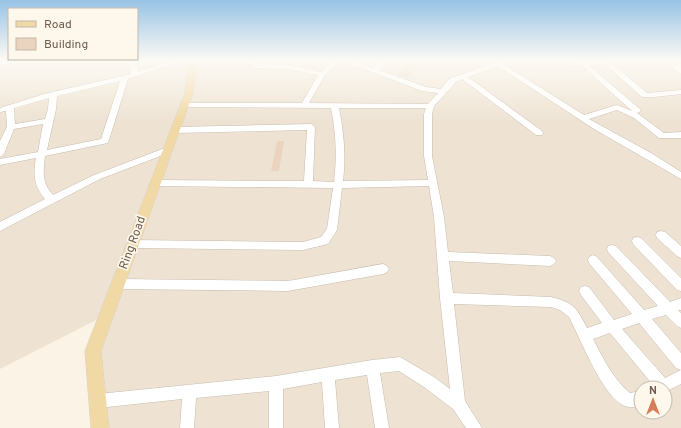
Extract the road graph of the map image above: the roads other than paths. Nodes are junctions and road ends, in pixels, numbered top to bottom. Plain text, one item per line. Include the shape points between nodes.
1 (112, 81) edge
2 (124, 81) edge
3 (191, 81) edge
4 (318, 81) edge
5 (402, 81) edge
6 (452, 81) edge
7 (469, 81) edge
8 (529, 81) edge
9 (603, 81) edge
10 (629, 81) edge
11 (442, 92) junction
12 (677, 92) edge
13 (53, 95) junction
14 (681, 100) edge
15 (184, 105) junction
16 (10, 106) junction
17 (304, 106) junction
18 (335, 106) junction
19 (430, 106) junction
20 (0, 110) edge
21 (637, 111) dead end
22 (583, 118) junction
23 (48, 121) junction
24 (175, 130) junction
25 (6, 132) edge
26 (540, 133) dead end
27 (677, 135) edge
28 (681, 144) edge
29 (168, 150) junction
30 (42, 153) junction
31 (0, 154) edge
32 (0, 162) edge
33 (681, 176) edge
34 (155, 183) junction
35 (433, 183) junction
36 (308, 185) junction
37 (337, 185) junction
38 (52, 201) junction
39 (0, 227) edge
40 (661, 235) dead end
41 (637, 241) dead end
42 (133, 244) junction
43 (612, 249) dead end
44 (681, 253) edge
45 (443, 256) junction
46 (593, 260) dead end
47 (550, 261) dead end
48 (383, 269) dead end
49 (118, 284) junction
50 (681, 286) edge
51 (585, 290) dead end
52 (446, 298) junction
53 (681, 304) edge
54 (668, 308) junction
55 (642, 316) junction
56 (681, 322) edge
57 (611, 325) junction
58 (585, 335) junction
59 (681, 363) edge
60 (372, 367) junction
61 (328, 374) junction
62 (655, 380) edge
63 (276, 383) junction
64 (190, 391) junction
65 (633, 400) edge
66 (98, 401) junction
67 (458, 404) junction
68 (100, 428) edge
69 (187, 428) edge
70 (276, 428) edge
71 (332, 428) edge
72 (382, 428) edge
73 (475, 428) edge

1 - 13 street
2 - 30 street via 105,141
3 - 15 main road, Ring Road
4 - 17 street
5 - 11 street
6 - 11 street
7 - 26 street
8 - 22 street
9 - 21 street
10 - 12 street via 645,94
11 - 19 street
12 - 14 street
13 - 16 street
13 - 23 street
15 - 17 street
15 - 24 main road, Ring Road
16 - 20 street
16 - 25 street
17 - 18 street
18 - 19 street
18 - 37 street via 340,132 341,160
19 - 35 street via 427,125 428,156
22 - 27 street via 618,107 637,116 662,136
22 - 33 street
23 - 25 street
23 - 30 street
24 - 29 main road, Ring Road
24 - 36 street via 311,127
25 - 31 street
27 - 28 street
29 - 34 main road, Ring Road
29 - 38 street via 97,177
30 - 32 street
30 - 38 street via 39,180
34 - 36 street
34 - 42 main road, Ring Road
35 - 37 street
35 - 45 street
36 - 37 street
37 - 42 street via 332,230 324,240 317,243 303,246
38 - 39 street
40 - 44 street
41 - 50 street
42 - 49 main road, Ring Road
43 - 54 street
45 - 47 street
45 - 52 street
46 - 55 street
48 - 49 street via 288,286
49 - 66 main road, Ring Road via 93,351
51 - 57 street
52 - 58 street via 560,304 573,313
52 - 67 street
53 - 54 street
54 - 55 street
54 - 56 street
55 - 57 street
55 - 59 street
57 - 58 street
57 - 62 street
58 - 65 street via 612,384 620,394 630,401
60 - 61 street
60 - 67 street via 400,364
60 - 72 street
61 - 63 street
61 - 71 street
63 - 64 street
63 - 70 street
64 - 66 street
64 - 69 street
66 - 68 main road, Ring Road
67 - 73 street

